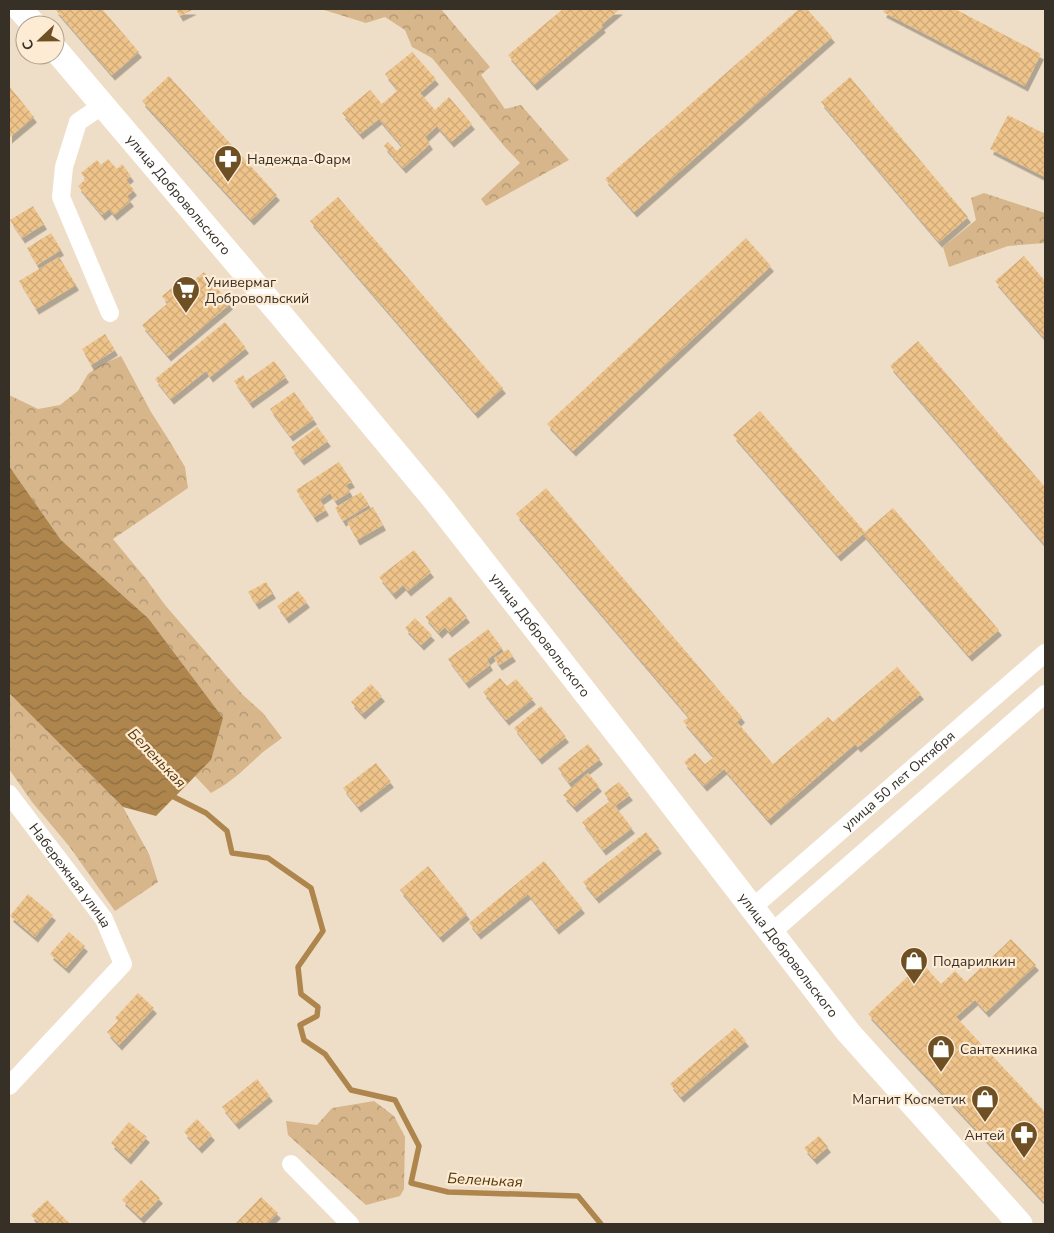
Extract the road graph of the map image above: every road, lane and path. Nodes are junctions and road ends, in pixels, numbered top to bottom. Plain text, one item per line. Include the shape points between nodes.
1 (65, 61) edge
2 (103, 105) junction
3 (110, 313) dead end
4 (1045, 653) edge
5 (1045, 694) edge
6 (9, 794) edge
7 (752, 908) junction
8 (772, 933) junction
9 (9, 1086) edge
10 (291, 1164) dead end
11 (350, 1224) edge
12 (1020, 1224) edge

1 - 2 street, улица Добровольского
2 - 3 street via 78,122 64,167 61,197
2 - 7 street, улица Добровольского via 435,500
4 - 7 street, улица 50 лет Октября
5 - 8 street
6 - 9 street, Набережная улица via 104,919 122,964
7 - 8 street, улица Добровольского
8 - 12 street, улица Добровольского via 848,1032
10 - 11 street

